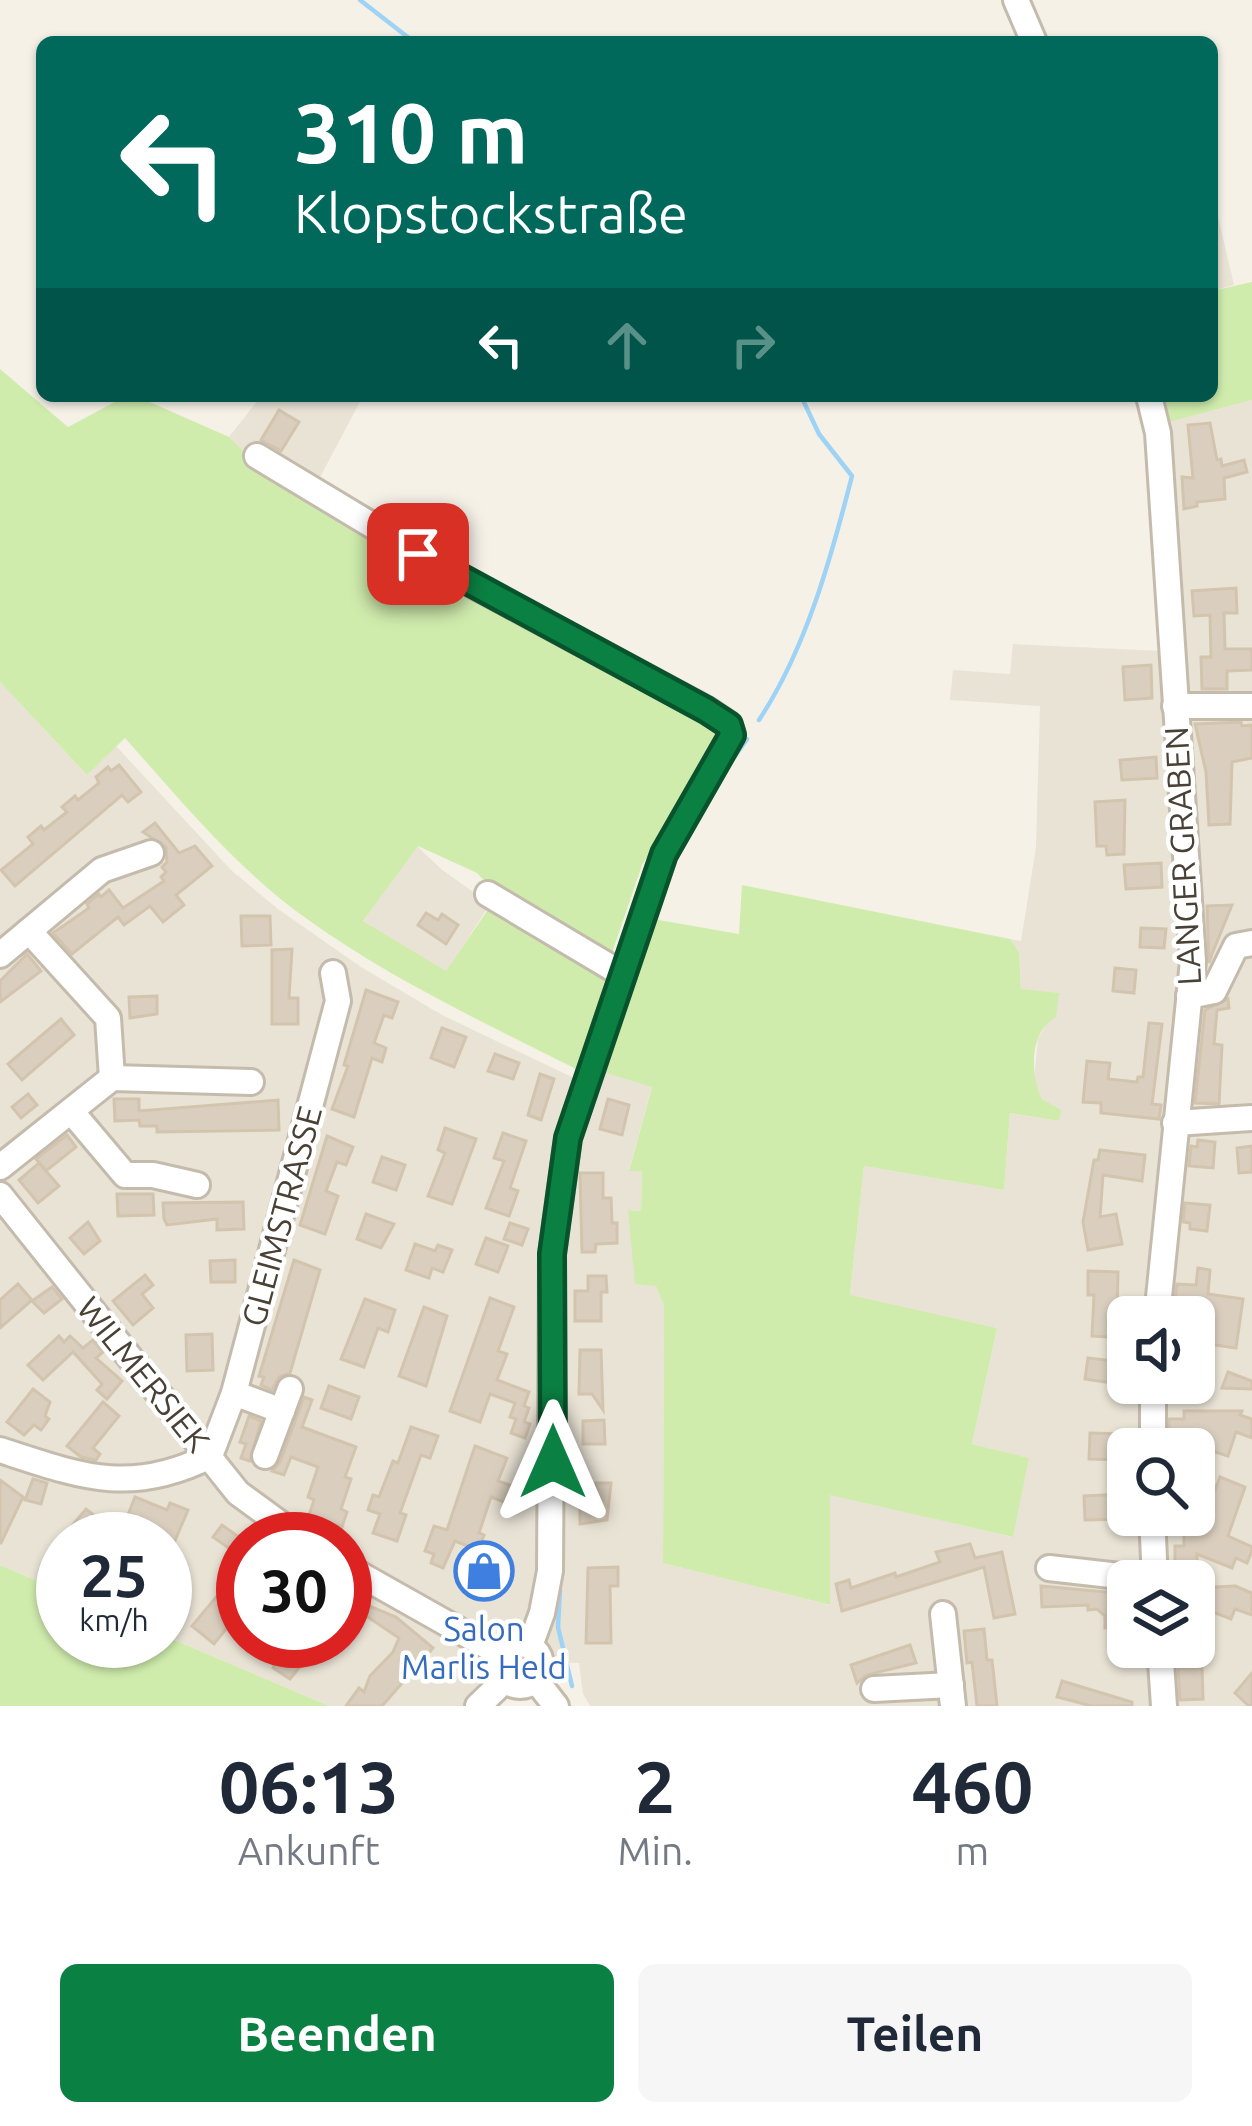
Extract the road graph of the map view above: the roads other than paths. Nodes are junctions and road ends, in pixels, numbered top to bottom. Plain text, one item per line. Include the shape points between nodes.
1 (1016, 0) edge
2 (1031, 36) edge
3 (1150, 402) edge
4 (257, 456) dead end
5 (1175, 706) junction
6 (1252, 706) edge
7 (151, 853) dead end
8 (488, 894) dead end
9 (29, 931) junction
10 (1252, 943) edge
11 (0, 955) edge
12 (332, 973) dead end
13 (622, 974) junction
14 (1189, 996) junction
15 (112, 1078) junction
16 (251, 1082) dead end
17 (70, 1111) junction
18 (1252, 1118) edge
19 (1175, 1123) junction
20 (0, 1167) edge
21 (197, 1185) dead end
22 (0, 1195) edge
23 (1159, 1296) edge
24 (234, 1393) junction
25 (0, 1450) edge
26 (210, 1456) junction
27 (265, 1456) dead end
28 (265, 1512) edge
29 (1049, 1568) dead end
30 (1107, 1575) edge
31 (372, 1583) edge
32 (943, 1614) dead end
33 (530, 1646) junction
34 (503, 1667) junction
35 (1161, 1668) edge
36 (535, 1679) junction
37 (874, 1689) dead end
38 (952, 1696) edge
39 (478, 1706) edge
40 (556, 1706) edge
41 (1164, 1706) edge

1 - 2 street
3 - 5 street, LANGER GRABEN
4 - 13 street via 729,725 732,735 664,854
5 - 6 street
5 - 14 street, LANGER GRABEN
7 - 9 street via 103,870
8 - 13 street
9 - 11 street
9 - 15 street via 108,1018
10 - 14 street via 1236,946 1214,991
12 - 24 street, GLEIMSTRASSE via 338,1001
13 - 33 street via 568,1138 556,1208 550,1571
14 - 19 street, LANGER GRABEN
15 - 16 street
15 - 17 street
17 - 20 street
17 - 21 street via 125,1175
18 - 19 street
19 - 23 street, LANGER GRABEN
22 - 26 street, WILMERSIEK
24 - 26 street, GLEIMSTRASSE
24 - 27 street via 286,1400
25 - 26 street via 67,1472 139,1481
26 - 28 street, WILMERSIEK
29 - 30 street
31 - 34 street
32 - 38 street
33 - 34 street via 513,1644
33 - 36 street via 541,1663
34 - 36 street via 523,1686
34 - 39 street
35 - 41 street
36 - 40 street
37 - 38 street

